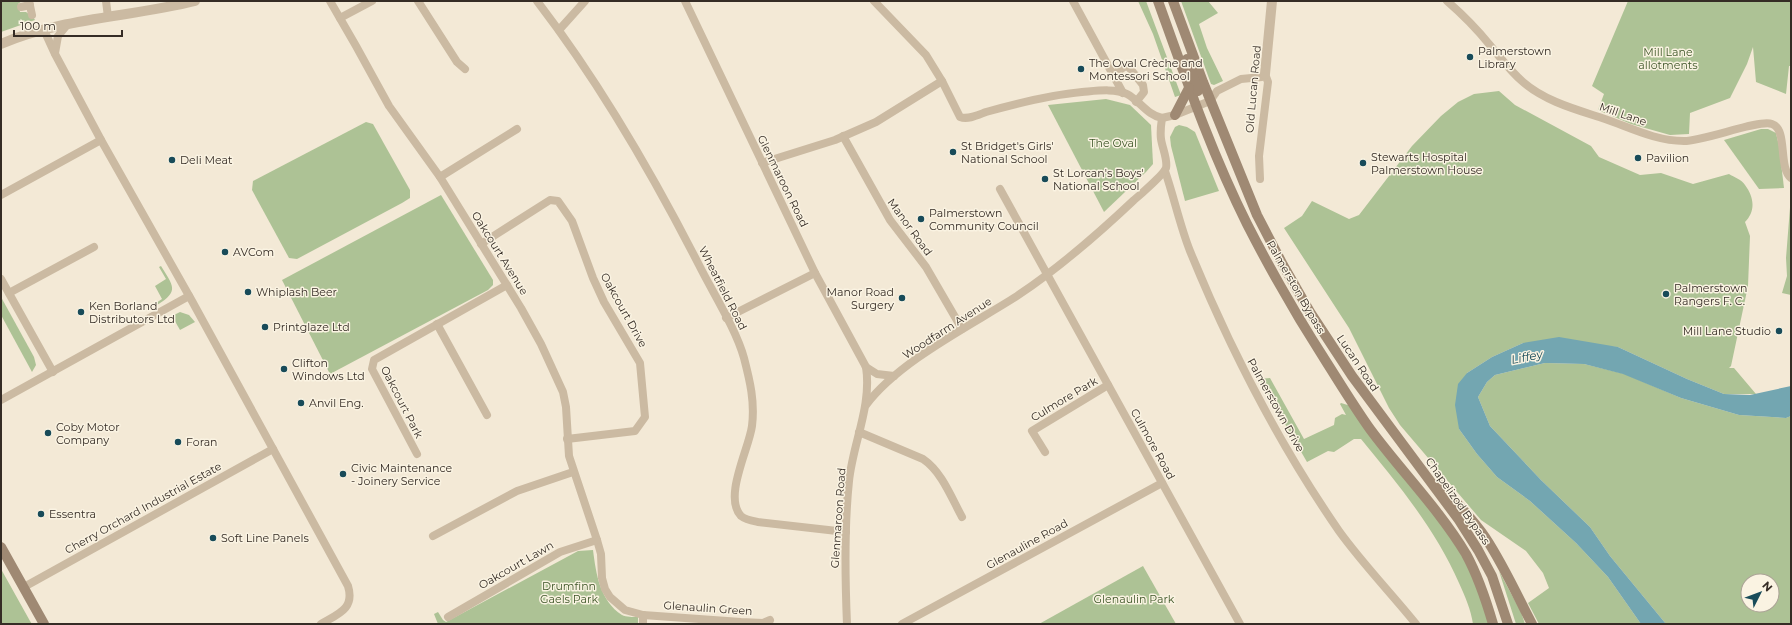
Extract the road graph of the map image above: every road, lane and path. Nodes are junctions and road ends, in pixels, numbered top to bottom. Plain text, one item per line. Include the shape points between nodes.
1 (106, 1) edge
2 (195, 1) edge
3 (330, 1) edge
4 (372, 1) edge
5 (418, 1) edge
6 (537, 1) edge
7 (585, 1) edge
8 (685, 1) edge
9 (874, 1) edge
10 (1073, 1) edge
11 (1158, 1) edge
12 (1173, 1) edge
13 (1272, 1) edge
14 (1446, 1) edge
15 (30, 3) edge
16 (21, 7) dead end
17 (32, 15) dead end
18 (108, 17) junction
19 (340, 18) junction
20 (66, 25) junction
21 (44, 30) junction
22 (559, 30) junction
23 (1, 44) edge
24 (55, 54) junction
25 (465, 69) dead end
26 (1114, 74) junction
27 (1265, 74) junction
28 (942, 81) junction
29 (1190, 88) junction
30 (1123, 93) junction
31 (1210, 101) junction
32 (1136, 102) junction
33 (1197, 107) junction
34 (1175, 115) junction
35 (1162, 118) junction
36 (517, 129) dead end
37 (843, 136) junction
38 (101, 140) junction
39 (1232, 152) junction
40 (762, 163) junction
41 (1221, 167) junction
42 (1165, 171) junction
43 (440, 177) junction
44 (1791, 178) edge
45 (1260, 179) dead end
46 (1000, 189) dead end
47 (1, 195) edge
48 (481, 244) junction
49 (94, 247) dead end
50 (815, 273) junction
51 (1047, 276) junction
52 (1, 279) edge
53 (507, 286) junction
54 (9, 293) junction
55 (189, 296) junction
56 (726, 318) junction
57 (437, 324) junction
58 (962, 329) junction
59 (866, 368) junction
60 (52, 372) junction
61 (894, 376) junction
62 (1108, 385) junction
63 (1, 400) edge
64 (866, 405) junction
65 (487, 415) dead end
66 (859, 432) junction
67 (567, 439) junction
68 (273, 449) junction
69 (1045, 452) dead end
70 (417, 454) dead end
71 (1414, 458) junction
72 (573, 472) junction
73 (1162, 483) junction
74 (962, 517) dead end
75 (846, 532) junction
76 (433, 536) dead end
77 (597, 540) junction
78 (1, 547) edge
79 (24, 587) junction
80 (643, 615) junction
81 (448, 617) dead end
82 (770, 620) dead end
83 (44, 624) edge
84 (321, 624) edge
85 (643, 624) edge
86 (847, 624) edge
87 (902, 624) edge
88 (1240, 624) edge
89 (1416, 624) edge
90 (1493, 624) edge
91 (1508, 624) edge
92 (1532, 624) edge

1 - 18 street
2 - 18 street
3 - 19 street, Oakcourt Avenue
4 - 19 street
5 - 25 street via 457,62
6 - 22 street, Wheatfield Road
7 - 22 street
8 - 40 street, Glenmaroon Road
9 - 28 street via 926,56
10 - 26 street
11 - 29 main road, Palmerston Bypass
12 - 31 main road
12 - 33 main road via 1178,30 1200,98
13 - 27 street, Old Lucan Road
14 - 44 street, Mill Lane via 1468,20 1522,81 1545,97 1657,138 1672,140 1702,139 1771,123 1776,126 1782,140 1784,168
15 - 16 street
15 - 17 street
18 - 20 street
19 - 43 street, Oakcourt Avenue via 389,106
20 - 21 street
20 - 24 street via 58,36
21 - 23 street
21 - 24 street
22 - 56 street, Wheatfield Road via 601,91 647,167
24 - 38 street
26 - 30 street
26 - 32 street via 1128,66 1143,85 1144,92
27 - 31 street via 1262,77 1244,77 1217,90
27 - 45 street, Old Lucan Road via 1268,82 1259,156
28 - 30 street via 960,117 964,118 1055,95 1096,91
28 - 37 street via 880,119
29 - 33 main road, Palmerston Bypass
29 - 34 main road
30 - 32 street
31 - 33 street
31 - 39 main road, Lucan Road
32 - 35 street
33 - 34 street
33 - 41 main road, Palmerston Bypass
34 - 35 street
35 - 42 street via 1160,130
36 - 43 street
37 - 40 street
37 - 58 street, Manor Road via 890,220 926,267
38 - 47 street
38 - 55 street
39 - 41 main road via 1223,153
39 - 71 main road, Lucan Road via 1265,230 1310,312 1352,376
40 - 50 street, Glenmaroon Road
41 - 90 main road, Palmerston Bypass via 1247,224 1315,344 1370,429 1448,527 1466,555 1487,601
42 - 51 street
42 - 89 street, Palmerstown Drive via 1189,250 1221,325 1250,383 1311,489 1340,532
43 - 48 street, Oakcourt Avenue
46 - 51 street, Culmore Road
48 - 53 street, Oakcourt Avenue
48 - 67 street, Oakcourt Drive via 550,200 558,201 572,221 604,302 640,363 645,417 635,431
49 - 54 street
50 - 56 street
50 - 59 street, Glenmaroon Road
51 - 58 street, Woodfarm Avenue
51 - 62 street, Culmore Road
52 - 54 street
53 - 57 street, Oakcourt Park
53 - 67 street, Oakcourt Avenue via 541,344 563,392
54 - 60 street
55 - 60 street
55 - 68 street
56 - 75 street, Wheatfield Road via 742,353 754,402 752,428 734,490 735,502 741,516 758,522
57 - 65 street
57 - 70 street, Oakcourt Park via 374,360 372,365
58 - 61 street, Woodfarm Avenue
59 - 61 street via 877,374
59 - 64 street, Glenmaroon Road
60 - 63 street
61 - 64 street, Woodfarm Avenue
62 - 69 street, Culmore Park via 1032,431
62 - 73 street, Culmore Road
64 - 66 street, Glenmaroon Road
66 - 74 street via 932,465
66 - 75 street, Glenmaroon Road via 849,480
67 - 72 street, Oakcourt Avenue
68 - 79 street, Cherry Orchard Industrial Estate
68 - 84 street via 348,586 350,597 347,606
71 - 91 main road, Chapelizod Bypass via 1478,550 1492,576
71 - 92 main road via 1464,510 1484,536
72 - 76 street via 517,491
72 - 77 street, Oakcourt Avenue
73 - 87 street, Glenauline Road
73 - 88 street, Culmore Road
75 - 86 street, Glenmaroon Road
77 - 80 street, Glenaulin Green via 602,578 607,593 625,610
77 - 81 street, Oakcourt Lawn via 560,552
78 - 79 main road
79 - 83 main road
80 - 82 street, Glenaulin Green via 763,623
80 - 85 street

